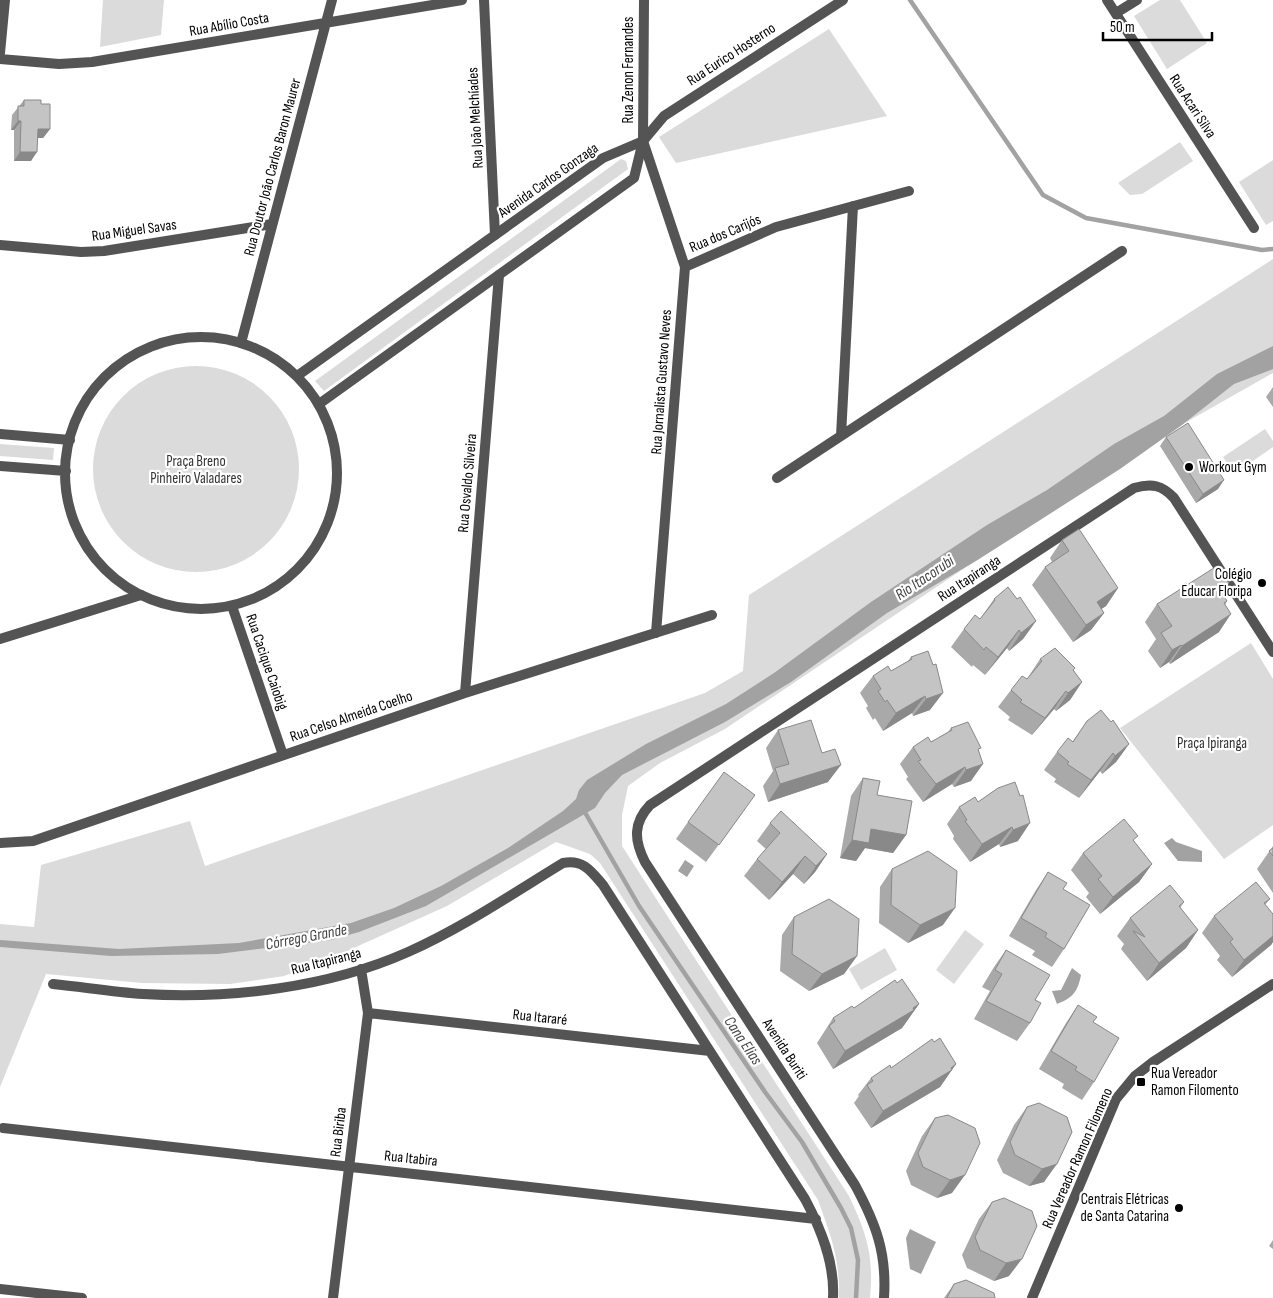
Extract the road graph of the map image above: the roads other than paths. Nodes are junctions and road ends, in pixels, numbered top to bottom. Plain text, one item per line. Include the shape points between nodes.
1 (5, 0) edge
2 (332, 0) edge
3 (462, 0) edge
4 (484, 0) edge
5 (644, 0) edge
6 (843, 0) edge
7 (1107, 0) edge
8 (1137, 0) edge
9 (1116, 13) junction
10 (326, 23) junction
11 (0, 53) edge
12 (0, 58) edge
13 (643, 141) junction
14 (909, 191) dead end
15 (853, 206) junction
16 (272, 224) junction
17 (1254, 228) dead end
18 (495, 235) junction
19 (0, 245) edge
20 (1122, 251) dead end
21 (685, 267) junction
22 (499, 275) junction
23 (242, 343) junction
24 (297, 376) junction
25 (318, 404) junction
26 (0, 434) edge
27 (841, 436) junction
28 (70, 440) junction
29 (0, 466) edge
30 (66, 471) junction
31 (777, 478) dead end
32 (141, 596) junction
33 (232, 606) junction
34 (712, 615) dead end
35 (656, 633) junction
36 (0, 639) edge
37 (1273, 652) edge
38 (466, 693) junction
39 (283, 755) junction
40 (636, 825) joint
41 (0, 843) edge
42 (361, 969) junction
43 (53, 984) dead end
44 (1273, 984) edge
45 (368, 1013) junction
46 (710, 1051) junction
47 (3, 1128) dead end
48 (349, 1166) junction
49 (816, 1219) junction
50 (0, 1289) edge
51 (82, 1298) edge
52 (333, 1298) edge
53 (833, 1298) edge
54 (884, 1298) edge
55 (1032, 1298) edge

1 - 11 street
2 - 10 street, Rua Doutor João Carlos Baron Maurer
3 - 10 street, Rua Abílio Costa
4 - 18 street, Rua João Melchíades
5 - 13 street, Rua Zenon Fernandes
6 - 13 street, Rua Eurico Hosterno via 664,116
7 - 9 street, Rua Acari Silva
8 - 9 street
9 - 17 street, Rua Acari Silva
10 - 12 street, Rua Abílio Costa via 75,64
10 - 16 street, Rua Doutor João Carlos Baron Maurer
13 - 18 street, Avenida Carlos Gonzaga via 603,158
13 - 21 street, Rua Jornalista Gustavo Neves
13 - 22 street via 634,178
14 - 15 street, Rua dos Carijós
15 - 21 street, Rua dos Carijós via 776,227
15 - 27 street
16 - 19 street, Rua Miguel Savas via 104,251
16 - 23 street, Rua Doutor João Carlos Baron Maurer
18 - 24 street, Avenida Carlos Gonzaga
20 - 27 street
21 - 35 street, Rua Jornalista Gustavo Neves
22 - 25 street
22 - 38 street, Rua Osvaldo Silveira
23 - 24 street via 271,356
23 - 28 street via 214,337 187,337 160,343 135,354 112,370 93,390 79,414
24 - 25 street
25 - 33 street via 333,437 338,474 333,510 326,527 318,544 296,572 266,594
26 - 28 street
27 - 31 street
28 - 30 street
29 - 30 street
30 - 32 street via 68,502 78,531 116,579
32 - 33 street via 170,606 201,610
32 - 36 street
33 - 39 street, Rua Cacique Caiobig
34 - 35 street, Rua Celso Almeida Coelho
35 - 38 street, Rua Celso Almeida Coelho
37 - 40 street, Rua Itapiranga via 1174,498 1156,485 1134,488 650,805
38 - 39 street, Rua Celso Almeida Coelho
39 - 41 street, Rua Celso Almeida Coelho via 33,840
40 - 54 street, Avenida Buriti via 639,849 645,862 869,1210 880,1238 885,1266
42 - 43 street, Rua Itapiranga via 280,987 228,993 143,994
42 - 45 street, Rua Biriba
42 - 46 street, Rua Itapiranga via 408,952 465,923 563,863 581,863 603,885
44 - 55 street, Rua Vereador Ramon Filomeno via 1153,1062 1126,1085 1116,1099
45 - 46 street, Rua Itararé
45 - 48 street, Rua Biriba
46 - 49 street
47 - 48 street, Rua Itabira
48 - 49 street, Rua Itabira
48 - 52 street, Rua Biriba
49 - 53 street via 831,1264
50 - 51 street

